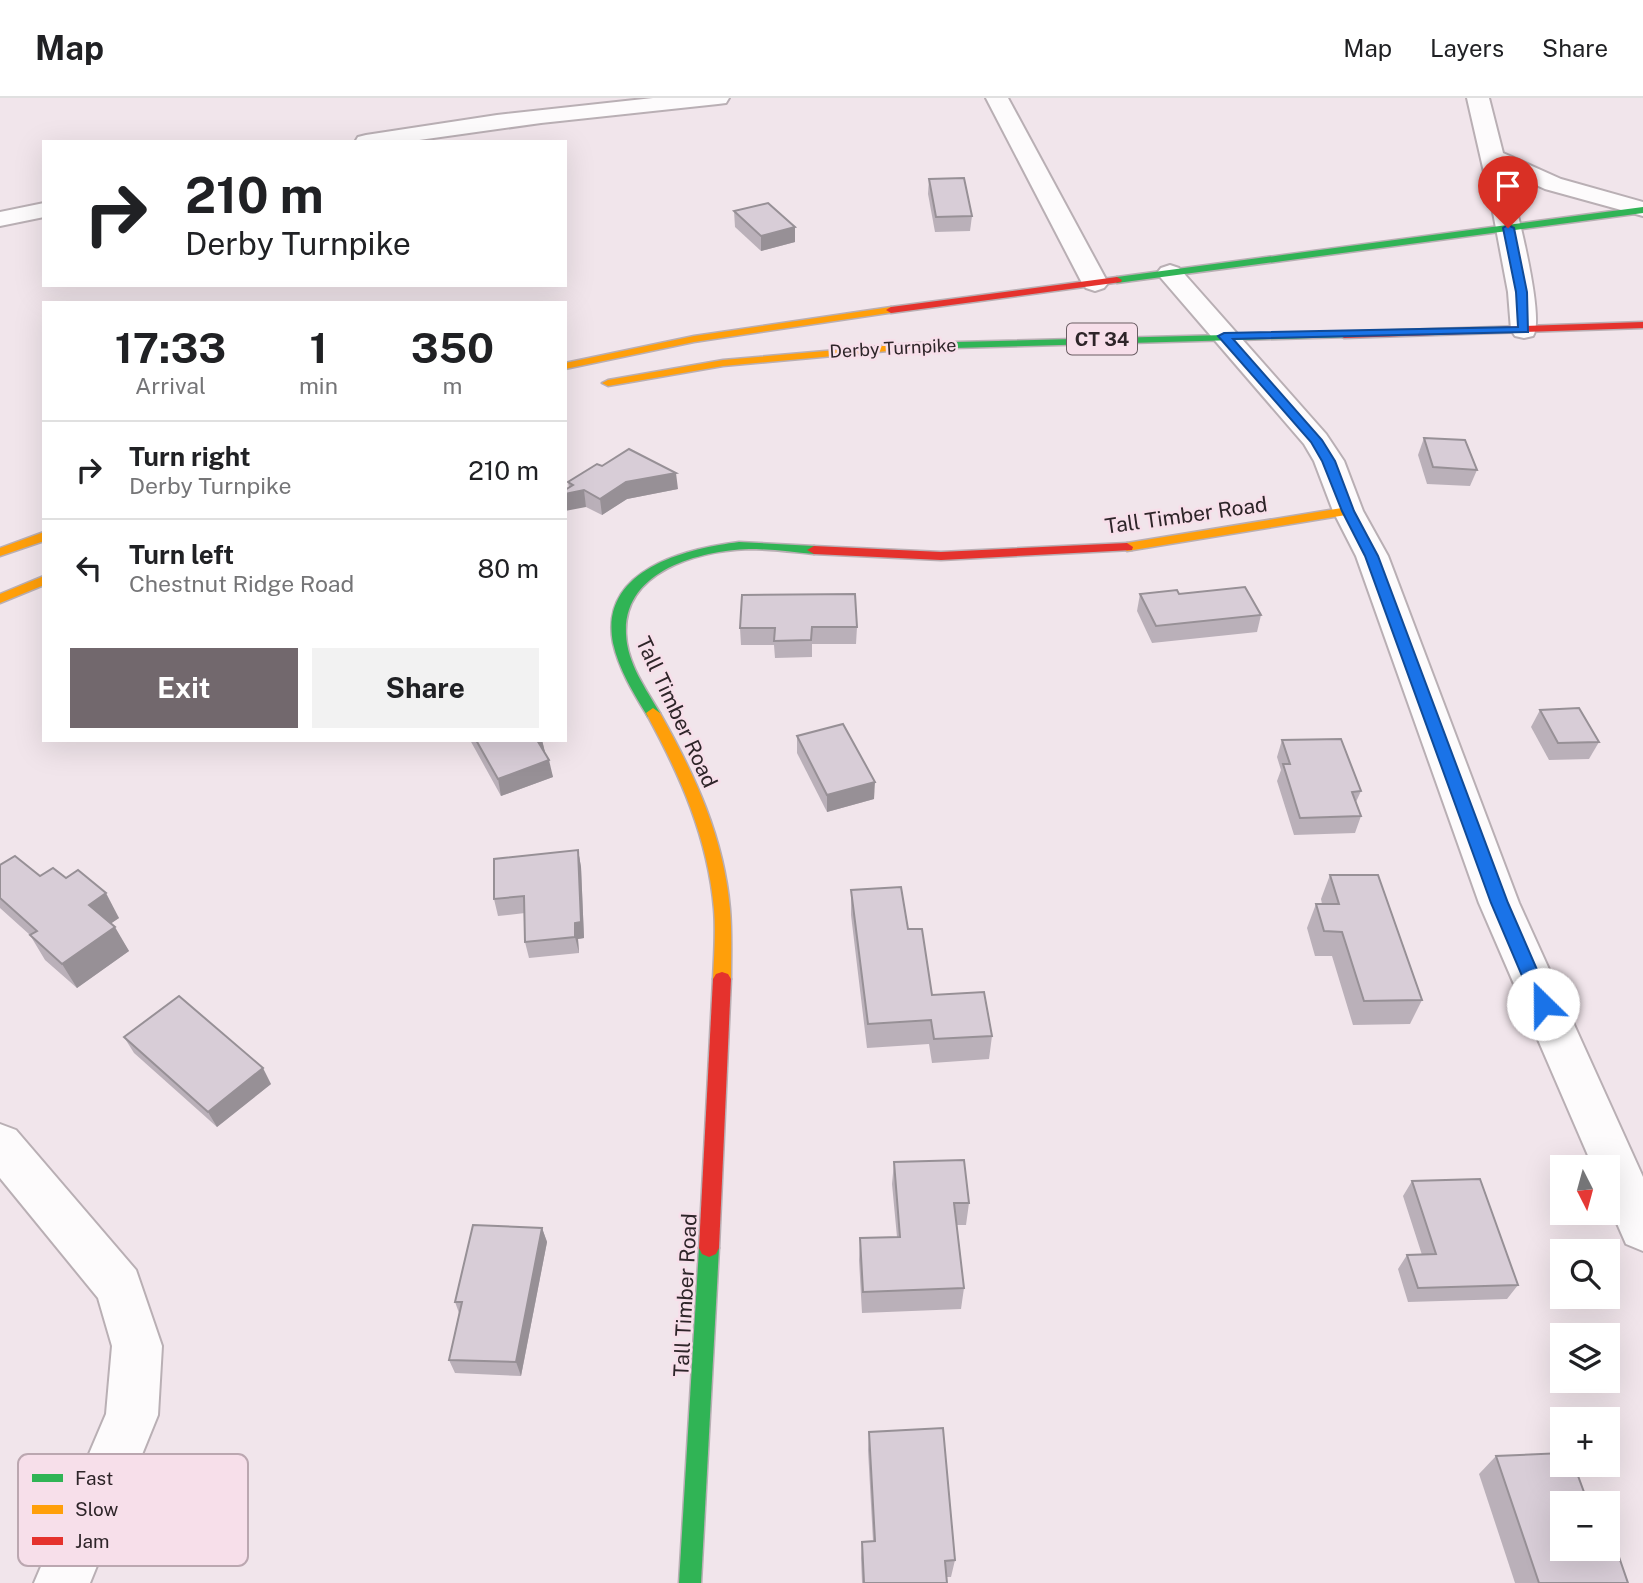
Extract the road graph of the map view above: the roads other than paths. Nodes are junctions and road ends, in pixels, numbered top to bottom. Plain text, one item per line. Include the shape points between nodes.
1 (718, 98) edge
2 (997, 98) edge
3 (1478, 98) edge
4 (379, 140) edge
5 (1492, 157) junction
6 (1643, 209) edge
7 (42, 210) edge
8 (0, 219) edge
9 (1508, 228) junction
10 (1170, 273) junction
11 (1095, 284) junction
12 (1643, 325) edge
13 (1524, 330) junction
14 (1224, 336) junction
15 (567, 366) edge
16 (592, 387) dead end
17 (1348, 511) junction
18 (42, 537) edge
19 (0, 552) edge
20 (42, 581) edge
21 (0, 599) edge
22 (0, 1143) edge
23 (1643, 1229) edge
24 (116, 1454) edge
25 (68, 1566) edge
26 (61, 1583) edge
27 (690, 1583) edge

1 - 4 street
2 - 11 street
3 - 5 street
5 - 6 street via 1553,184
5 - 9 street
6 - 9 main road, Derby Turnpike
7 - 8 street
9 - 10 main road, Derby Turnpike
9 - 13 street
10 - 11 main road, Derby Turnpike
10 - 14 street
11 - 15 main road, Derby Turnpike via 780,325
12 - 13 main road, Derby Turnpike / CT 34
13 - 14 main road, Derby Turnpike / CT 34
14 - 16 main road, Derby Turnpike / CT 34 via 968,343 801,354
14 - 17 street via 1316,440
17 - 23 street via 1372,556 1499,903
17 - 27 main road, Tall Timber Road via 1140,546 941,556 741,546 709,549 646,575 629,594 618,619 619,643 684,768 706,827 721,898 720,1056
18 - 19 main road
20 - 21 main road
22 - 24 street via 119,1286 137,1346 132,1415
25 - 26 street

